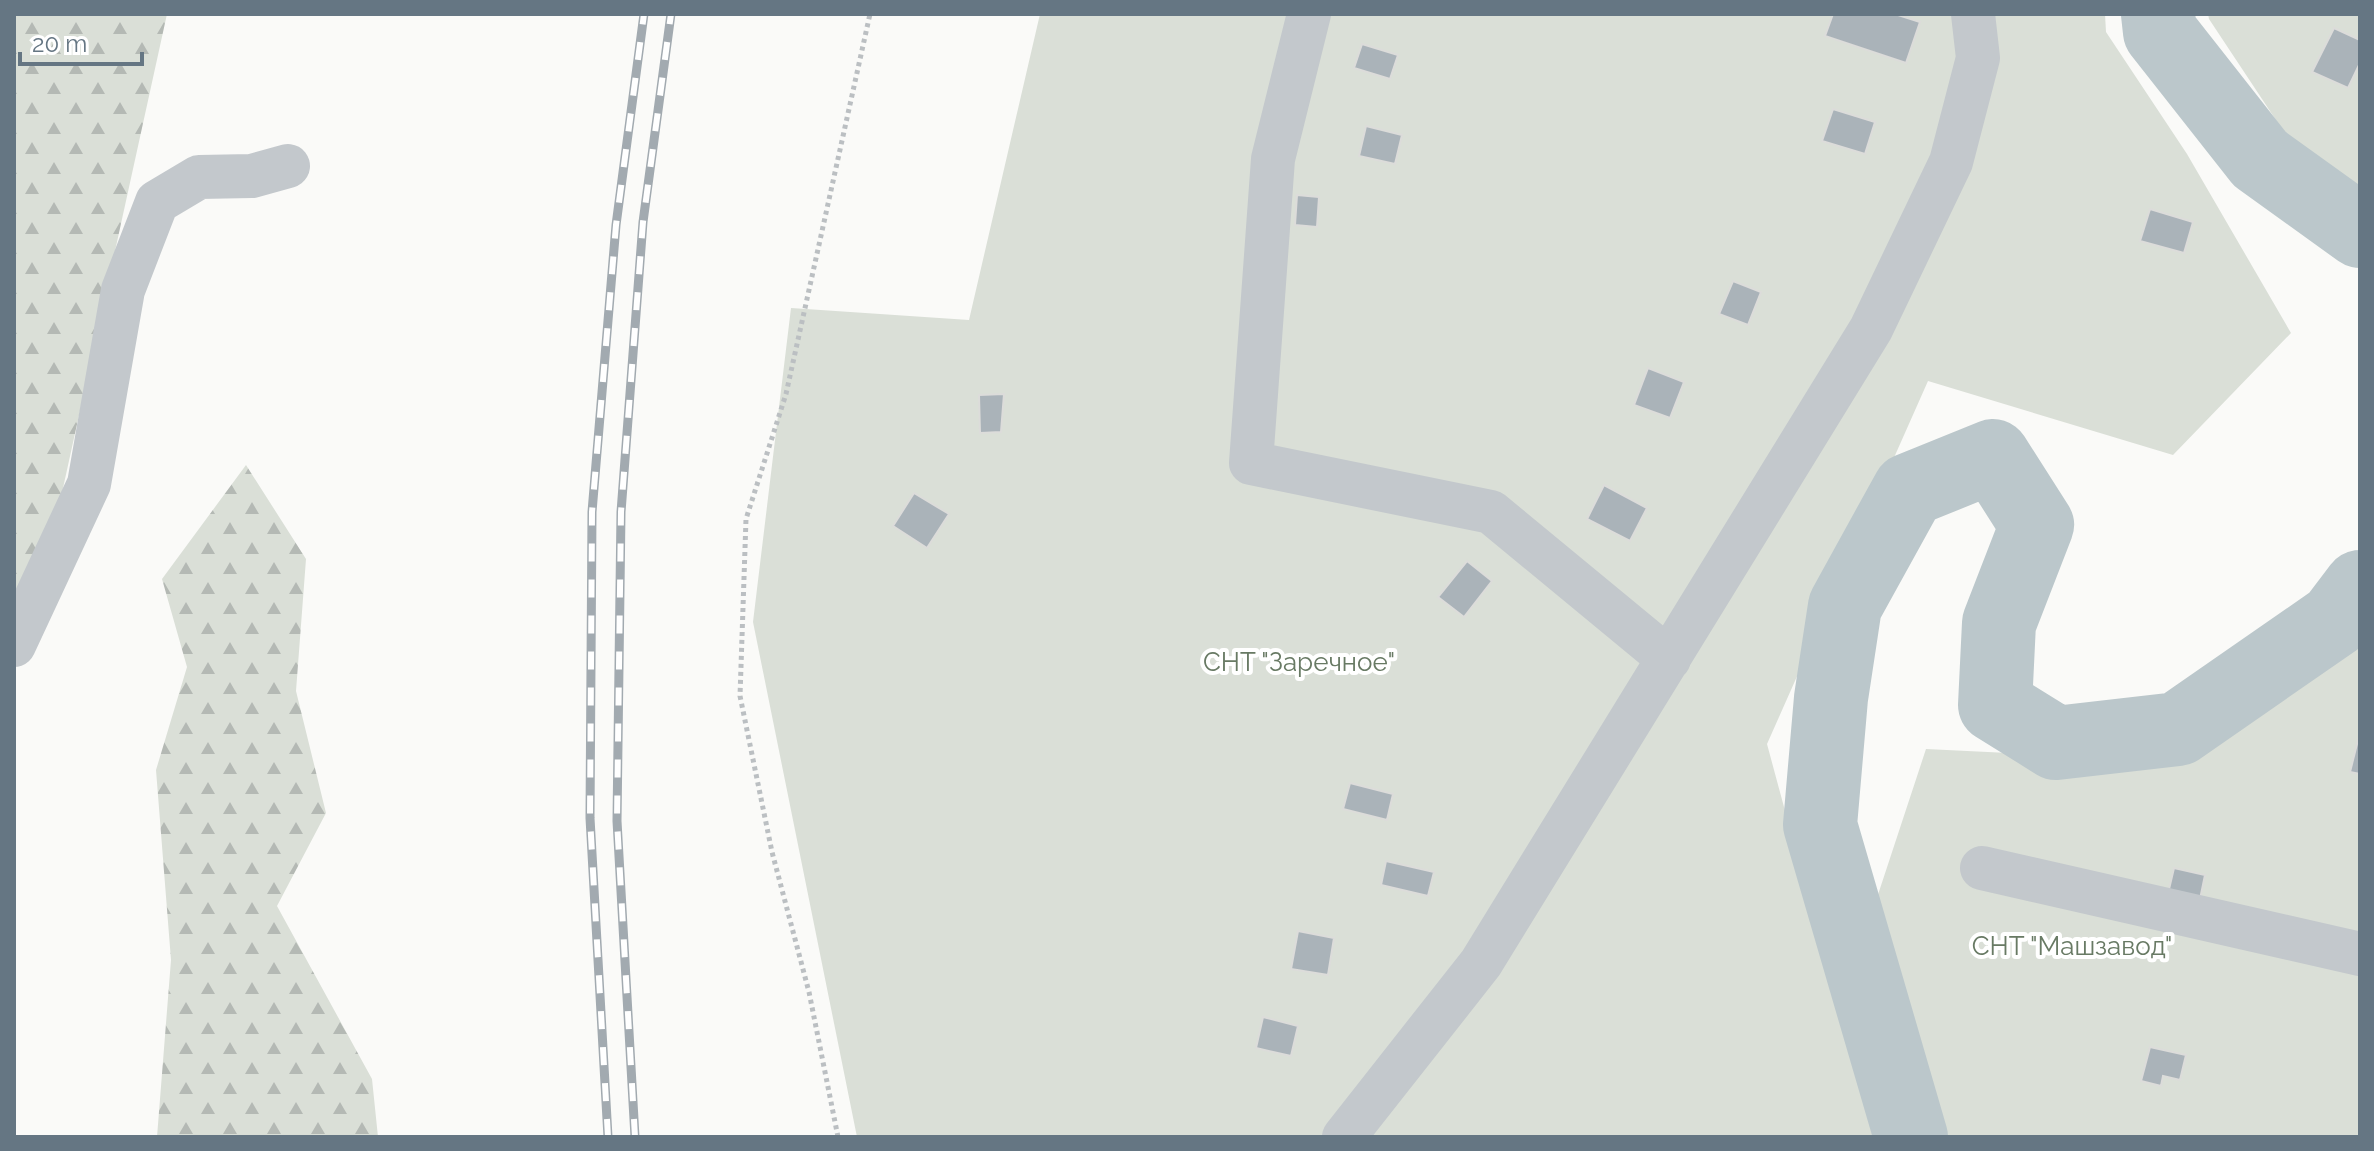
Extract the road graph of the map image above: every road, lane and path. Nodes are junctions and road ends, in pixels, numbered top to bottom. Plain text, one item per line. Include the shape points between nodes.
1 (870, 14) edge
2 (1309, 14) edge
3 (1973, 14) edge
4 (288, 166) dead end
5 (14, 645) edge
6 (1669, 659) junction
7 (1982, 868) dead end
8 (2360, 954) edge
9 (838, 1137) edge
10 (1344, 1137) edge

1 - 9 path via 786,394 746,519 740,696
2 - 6 lane via 1273,159 1251,463 1491,512
3 - 6 lane via 1978,58 1951,162 1871,329
4 - 5 lane via 252,176 199,177 157,202 123,290 89,484
6 - 10 lane via 1481,963
7 - 8 lane

